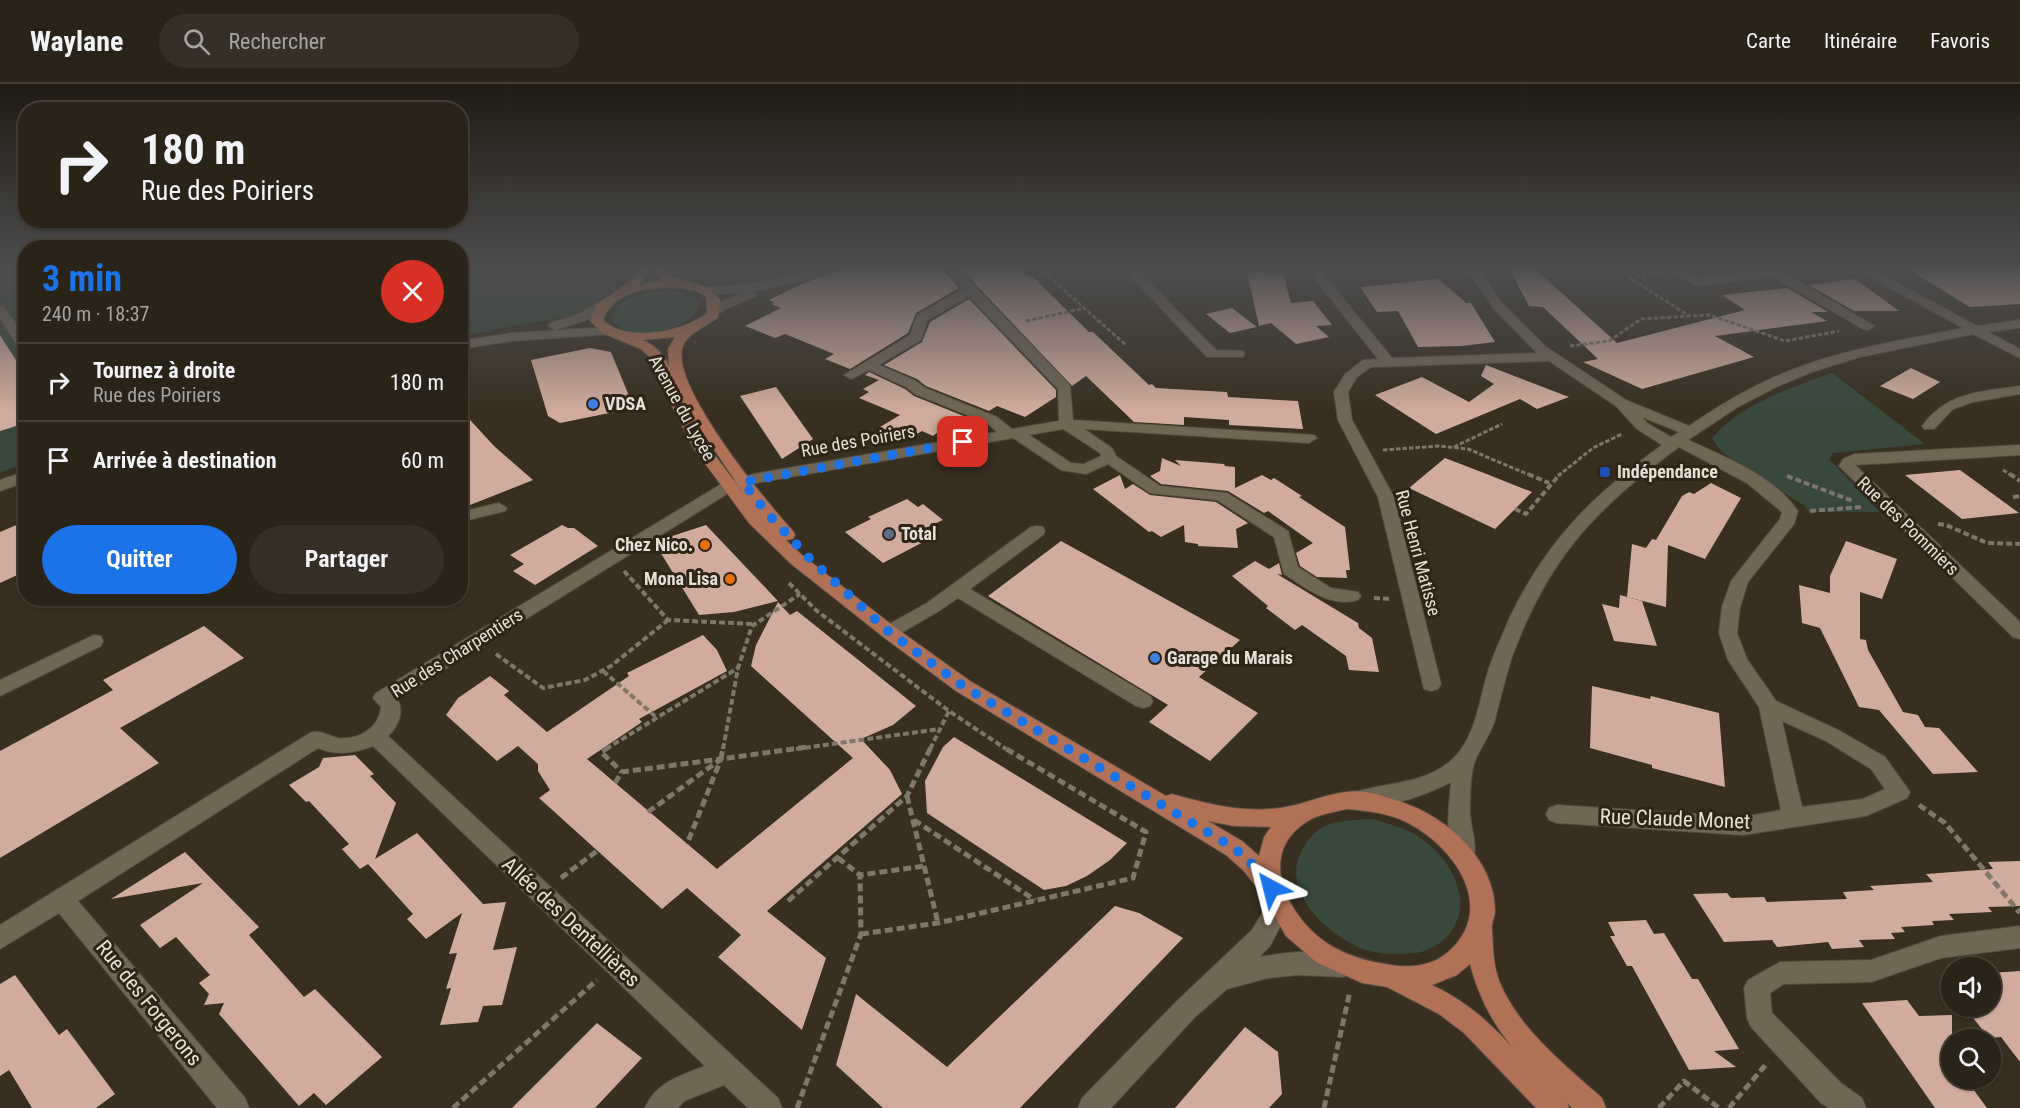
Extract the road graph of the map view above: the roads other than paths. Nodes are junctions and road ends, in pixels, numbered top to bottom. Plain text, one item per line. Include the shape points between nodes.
1 (4, 316) edge
2 (585, 316) edge
3 (598, 316) edge
4 (708, 316) edge
5 (711, 316) edge
6 (926, 316) edge
7 (995, 316) edge
8 (1175, 316) edge
9 (1351, 316) edge
10 (1508, 316) edge
11 (1850, 316) edge
12 (1950, 316) edge
13 (706, 319) junction
14 (2020, 324) edge
15 (1868, 326) road end
16 (1975, 329) junction
17 (614, 333) junction
18 (18, 336) edge
19 (512, 337) junction
20 (468, 344) edge
21 (1545, 353) junction
22 (1238, 354) dead end
23 (2020, 354) edge
24 (1388, 362) junction
25 (868, 365) junction
26 (851, 375) dead end
27 (2020, 390) edge
28 (1621, 403) junction
29 (1066, 424) junction
30 (1929, 426) dead end
31 (1013, 434) junction
32 (1309, 438) dead end
33 (1680, 438) junction
34 (2020, 450) edge
35 (1109, 458) junction
36 (18, 479) edge
37 (736, 484) junction
38 (0, 486) edge
39 (499, 507) dead end
40 (468, 515) edge
41 (1037, 531) dead end
42 (957, 589) junction
43 (1352, 596) road end
44 (889, 632) junction
45 (2020, 633) edge
46 (94, 640) dead end
47 (1431, 684) dead end
48 (0, 689) edge
49 (1143, 701) dead end
50 (1769, 706) junction
51 (375, 736) junction
52 (1464, 762) junction
53 (1121, 781) junction
54 (1353, 800) junction
55 (1300, 813) junction
56 (1557, 814) dead end
57 (1793, 817) junction
58 (1464, 856) junction
59 (1273, 893) junction
60 (62, 899) junction
61 (1483, 920) junction
62 (0, 938) edge
63 (2020, 938) edge
64 (1350, 968) junction
65 (1392, 978) junction
66 (1221, 980) junction
67 (729, 1070) junction
68 (235, 1108) edge
69 (659, 1108) edge
70 (768, 1108) edge
71 (1092, 1108) edge
72 (1555, 1108) edge
73 (1592, 1108) edge
74 (1852, 1108) edge

1 - 18 street
2 - 19 street
3 - 17 main road via 600,325
4 - 13 main road
5 - 13 street
6 - 25 street via 916,337
7 - 29 street via 1065,388
8 - 22 street via 1212,354
9 - 24 street
10 - 21 street
11 - 15 street
12 - 16 street
13 - 17 main road via 679,332 653,337
13 - 37 main road, Avenue du Lycée via 678,341 674,361
14 - 16 street
16 - 23 street
16 - 33 street via 1876,350 1793,374 1743,397
17 - 19 street
17 - 37 main road, Avenue du Lycée via 646,346 659,359 700,447
19 - 20 street
21 - 24 street, Rue Henri Matisse via 1485,361
21 - 28 street
24 - 47 street, Rue Henri Matisse via 1368,363 1352,374 1341,392 1345,420 1386,497
25 - 26 street
25 - 31 street via 992,420
27 - 30 street via 1970,398 1948,406
28 - 33 street
28 - 33 street via 1642,426
29 - 31 street, Rue des Poiriers
29 - 32 street, Rue des Poiriers
29 - 35 street via 1107,451
31 - 35 street via 1067,467 1086,469
31 - 37 street, Rue des Poiriers
33 - 50 street via 1780,498 1790,511 1788,520 1740,581 1728,633 1738,660
33 - 52 street via 1607,495 1560,546 1527,603 1502,658 1479,731
34 - 45 street, Rue des Pommiers via 1855,459 1847,466
35 - 43 street via 1156,490 1221,496 1282,535 1290,570 1327,592
36 - 38 street
37 - 44 main road, Avenue du Lycée via 755,519 778,543
37 - 51 street, Rue des Charpentiers via 384,698 391,705 392,714
39 - 40 street
41 - 42 street
42 - 44 street
42 - 49 street
44 - 53 main road, Avenue du Lycée via 963,686
46 - 48 street
50 - 57 street
50 - 57 street, Rue Claude Monet via 1833,736 1878,763 1899,792 1866,807
51 - 60 street via 340,747 326,745 317,738
51 - 67 street, Allée des Dentellières
52 - 54 street via 1406,792
52 - 58 street via 1459,813
53 - 55 main road, Avenue du Lycée via 1162,800 1234,819
53 - 59 main road, Avenue du Lycée via 1234,848 1251,863
54 - 55 main road via 1323,803
54 - 58 main road via 1399,809 1423,820 1446,836
55 - 59 main road via 1285,824 1274,841 1268,861
56 - 57 street, Rue Claude Monet via 1743,826
58 - 61 main road via 1483,899
59 - 64 main road via 1292,927 1312,946
59 - 66 street via 1276,911 1261,938
60 - 62 street
60 - 68 street, Rue des Forgerons
61 - 65 main road via 1477,940 1463,957 1443,970 1419,977
61 - 73 main road via 1480,959 1501,1008 1530,1051
63 - 74 street via 1941,947 1870,971 1780,973 1756,988 1760,1018 1831,1094
64 - 65 main road
64 - 66 street via 1296,964 1258,968
65 - 72 main road via 1448,1006 1473,1024
66 - 71 street via 1186,1009
67 - 69 street via 675,1091
67 - 70 street, Allée des Dentellières

